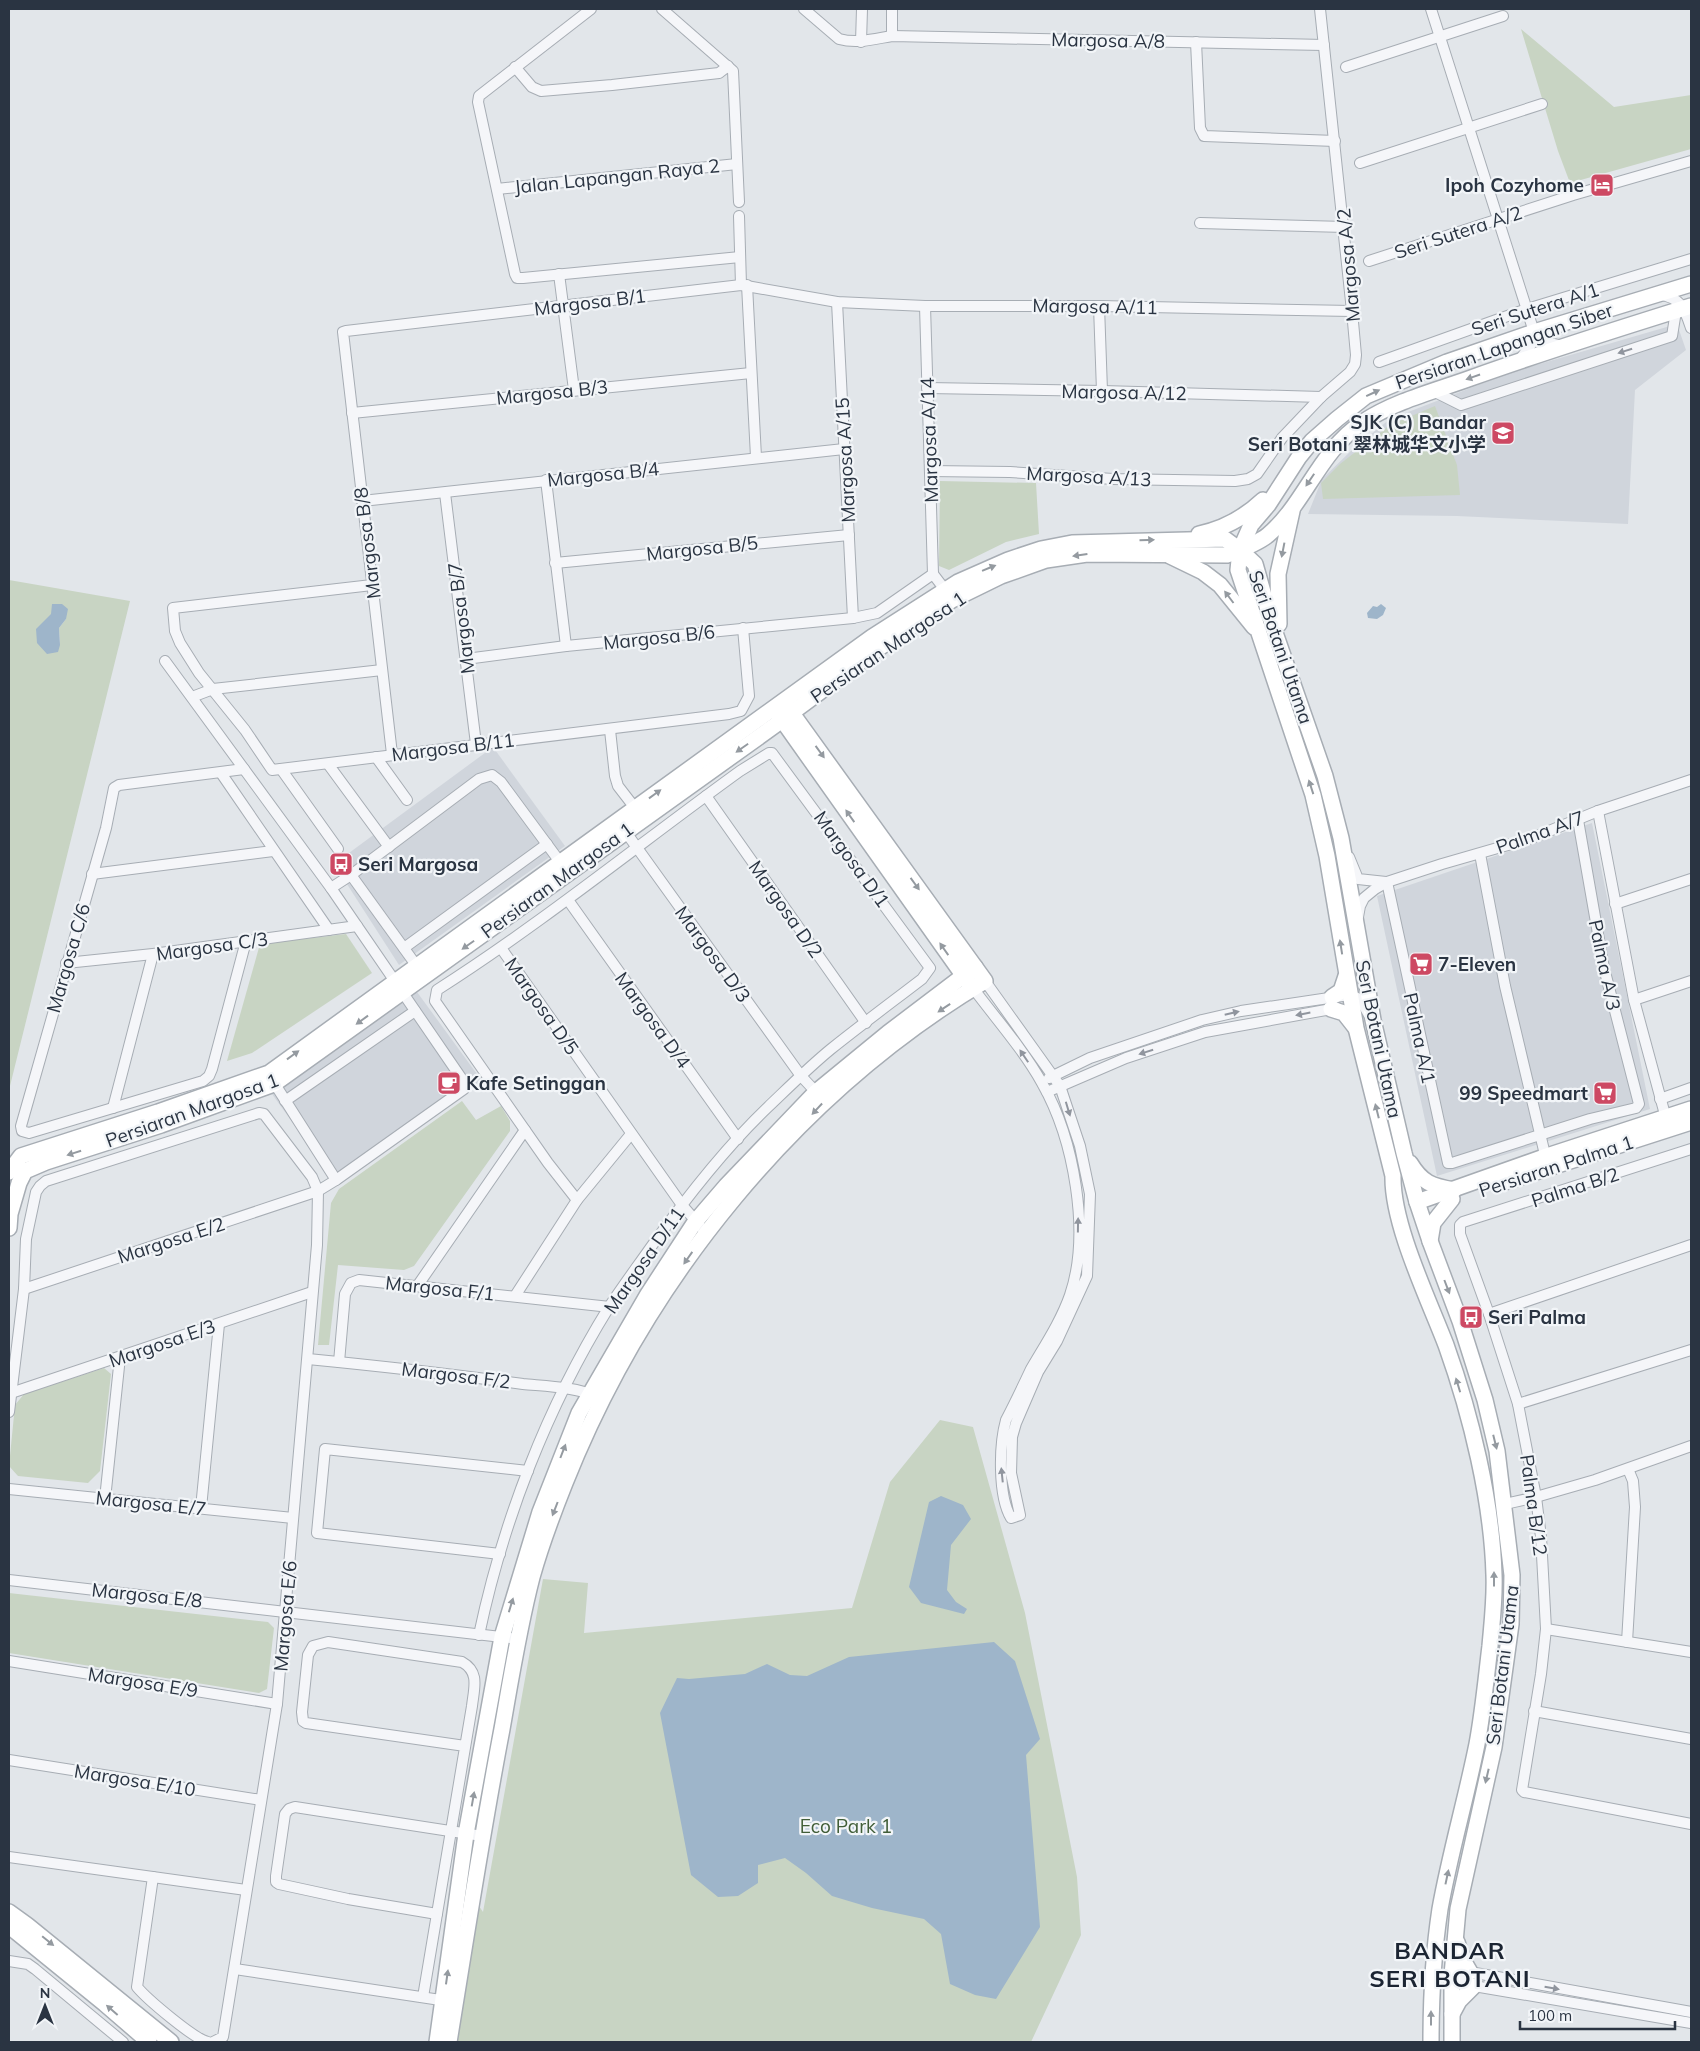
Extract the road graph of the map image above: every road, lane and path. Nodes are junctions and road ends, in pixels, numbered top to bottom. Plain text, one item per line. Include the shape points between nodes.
1 (591, 9) edge
2 (662, 9) edge
3 (804, 9) edge
4 (862, 9) edge
5 (892, 9) edge
6 (1320, 9) edge
7 (1431, 9) edge
8 (1503, 16) dead end
9 (892, 36) junction
10 (1440, 37) junction
11 (861, 42) junction
12 (1196, 42) junction
13 (1324, 46) junction
14 (728, 66) junction
15 (515, 67) junction
16 (1346, 67) dead end
17 (1542, 104) dead end
18 (1469, 128) junction
19 (1335, 141) junction
20 (1691, 161) edge
21 (1360, 163) dead end
22 (738, 164) junction
23 (497, 189) junction
24 (739, 202) dead end
25 (739, 216) dead end
26 (1498, 220) junction
27 (1200, 223) dead end
28 (1345, 227) junction
29 (740, 257) junction
30 (1691, 259) edge
31 (1369, 261) dead end
32 (559, 274) junction
33 (1691, 284) edge
34 (744, 285) junction
35 (1658, 294) junction
36 (837, 302) junction
37 (563, 305) junction
38 (1686, 305) edge
39 (925, 306) junction
40 (1100, 306) junction
41 (1526, 310) junction
42 (1352, 311) junction
43 (1691, 328) edge
44 (343, 332) joint
45 (1534, 332) junction
46 (1564, 346) junction
47 (1519, 361) junction
48 (1379, 362) dead end
49 (751, 373) junction
50 (927, 388) junction
51 (574, 390) junction
52 (1102, 390) junction
53 (1433, 391) junction
54 (1321, 397) junction
55 (352, 413) junction
56 (844, 449) junction
57 (756, 458) junction
58 (930, 471) junction
59 (1288, 474) junction
60 (1248, 479) joint
61 (546, 480) junction
62 (445, 492) junction
63 (362, 501) junction
64 (1295, 502) junction
65 (849, 535) junction
66 (1178, 539) junction
67 (1240, 550) junction
68 (1164, 553) junction
69 (555, 563) junction
70 (933, 574) junction
71 (372, 585) junction
72 (949, 595) junction
73 (853, 618) junction
74 (743, 628) junction
75 (1260, 634) junction
76 (1280, 645) junction
77 (566, 646) junction
78 (466, 659) junction
79 (165, 661) dead end
80 (382, 670) junction
81 (213, 688) junction
82 (192, 697) junction
83 (785, 718) junction
84 (610, 730) junction
85 (476, 744) junction
86 (392, 754) junction
87 (376, 757) junction
88 (328, 764) junction
89 (244, 769) junction
90 (281, 769) junction
91 (221, 772) junction
92 (1691, 780) edge
93 (706, 796) junction
94 (407, 800) dead end
95 (635, 808) junction
96 (1598, 811) junction
97 (1578, 820) junction
98 (625, 831) junction
99 (1341, 838) junction
100 (547, 844) junction
101 (389, 847) junction
102 (636, 847) junction
103 (338, 849) dead end
104 (273, 851) junction
105 (1480, 854) junction
106 (565, 869) junction
107 (92, 874) junction
108 (351, 875) junction
109 (1691, 879) edge
110 (1387, 882) junction
111 (330, 888) junction
112 (568, 900) junction
113 (1615, 904) junction
114 (357, 926) junction
115 (329, 930) junction
116 (1358, 937) junction
117 (246, 941) junction
118 (404, 948) junction
119 (501, 948) junction
120 (153, 954) junction
121 (66, 963) junction
122 (416, 965) junction
123 (930, 968) joint
124 (969, 971) junction
125 (1346, 976) junction
126 (1366, 981) junction
127 (1691, 981) edge
128 (979, 985) junction
129 (398, 987) junction
130 (1354, 1000) junction
131 (1634, 1000) junction
132 (1332, 1003) junction
133 (416, 1011) junction
134 (1202, 1020) junction
135 (1373, 1020) junction
136 (866, 1023) junction
137 (1356, 1028) junction
138 (1205, 1032) junction
139 (1090, 1058) junction
140 (1094, 1070) junction
141 (1054, 1075) junction
142 (801, 1076) junction
143 (272, 1078) junction
144 (1041, 1082) junction
145 (1060, 1086) junction
146 (1691, 1088) edge
147 (816, 1092) junction
148 (1046, 1092) junction
149 (1660, 1099) junction
150 (285, 1101) junction
151 (114, 1108) junction
152 (1691, 1109) edge
153 (1691, 1122) edge
154 (1667, 1124) junction
155 (525, 1130) junction
156 (631, 1134) junction
157 (1540, 1136) junction
158 (738, 1139) junction
159 (1691, 1149) edge
160 (1404, 1153) junction
161 (1546, 1162) junction
162 (9, 1172) edge
163 (1393, 1176) junction
164 (336, 1180) junction
165 (318, 1190) junction
166 (1453, 1195) junction
167 (577, 1200) junction
168 (682, 1205) junction
169 (1417, 1206) junction
170 (695, 1222) junction
171 (1460, 1225) joint
172 (9, 1228) edge
173 (706, 1233) junction
174 (1430, 1241) junction
175 (1691, 1245) edge
176 (1410, 1250) junction
177 (1078, 1253) junction
178 (1089, 1253) junction
179 (1075, 1276) junction
180 (1087, 1276) junction
181 (418, 1286) junction
182 (24, 1289) junction
183 (312, 1292) junction
184 (515, 1296) junction
185 (610, 1307) junction
186 (1489, 1314) junction
187 (219, 1324) junction
188 (1691, 1350) edge
189 (120, 1357) junction
190 (308, 1359) junction
191 (339, 1362) junction
192 (564, 1389) junction
193 (11, 1394) junction
194 (595, 1396) junction
195 (1518, 1404) junction
196 (9, 1412) edge
197 (1691, 1446) edge
198 (1628, 1469) junction
199 (528, 1471) junction
200 (9, 1489) edge
201 (1536, 1497) junction
202 (105, 1498) junction
203 (1505, 1504) junction
204 (201, 1508) junction
205 (293, 1518) junction
206 (500, 1554) junction
207 (9, 1580) edge
208 (286, 1611) junction
209 (1546, 1629) junction
210 (479, 1635) junction
211 (502, 1637) junction
212 (518, 1639) junction
213 (1627, 1642) junction
214 (1691, 1652) edge
215 (9, 1662) edge
216 (277, 1704) junction
217 (1534, 1711) junction
218 (1691, 1738) edge
219 (465, 1746) junction
220 (9, 1760) edge
221 (261, 1800) junction
222 (1691, 1824) edge
223 (450, 1831) junction
224 (466, 1834) junction
225 (482, 1836) junction
226 (9, 1857) edge
227 (153, 1877) junction
228 (246, 1890) junction
229 (9, 1912) edge
230 (437, 1914) junction
231 (1438, 1925) junction
232 (9, 1926) edge
233 (1456, 1935) junction
234 (9, 1961) edge
235 (235, 1968) junction
236 (1452, 1975) junction
237 (1472, 1979) junction
238 (1431, 1993) junction
239 (423, 1997) junction
240 (450, 2002) junction
241 (1691, 2012) edge
242 (1452, 2015) junction
243 (1691, 2023) edge
244 (123, 2042) edge
245 (149, 2042) edge
246 (171, 2042) edge
247 (208, 2042) edge
248 (213, 2042) edge
249 (437, 2042) edge
250 (449, 2042) edge
251 (1431, 2042) edge
252 (1452, 2042) edge

1 - 15 street
2 - 14 street
3 - 11 street via 840,39
4 - 11 street
5 - 9 street
6 - 13 street, Margosa A/2
7 - 10 street
8 - 10 street
9 - 11 street, Margosa A/8
9 - 12 street, Margosa A/8
10 - 16 street
10 - 18 street
12 - 13 street, Margosa A/8
12 - 19 street via 1200,128 1204,136
13 - 19 street, Margosa A/2
14 - 15 street via 719,73 541,91 532,87
14 - 22 street via 733,70 735,81
15 - 23 street via 479,96 478,102
17 - 18 street
18 - 21 street
18 - 26 street
19 - 28 street, Margosa A/2
20 - 26 street, Seri Sutera A/2
22 - 23 street, Jalan Lapangan Raya 2
22 - 24 street
23 - 32 street via 515,274 518,278
25 - 29 street
26 - 31 street, Seri Sutera A/2
26 - 41 street
27 - 28 street
28 - 42 street, Margosa A/2
29 - 32 street
29 - 34 street
30 - 41 street, Seri Sutera A/1
32 - 37 street
33 - 35 street, Persiaran Lapangan Siber
34 - 36 street, Margosa B/1
34 - 37 street, Margosa B/1
34 - 49 street
35 - 38 street
35 - 45 street, Persiaran Lapangan Siber
36 - 39 street, Margosa A/11
36 - 56 street, Margosa A/15
37 - 44 street, Margosa B/1
37 - 51 street
38 - 43 street
38 - 46 street, Persiaran Lapangan Siber
38 -> 53 street via 1672,336 1461,405
39 - 40 street, Margosa A/11
39 - 50 street, Margosa A/14
40 - 42 street, Margosa A/11
40 - 52 street
41 - 45 street
41 - 48 street, Seri Sutera A/1
42 - 54 street, Margosa A/2 via 1355,364
44 - 55 street, Margosa B/8
45 - 46 street via 1542,341
45 - 47 street via 1532,343
59 -> 45 street, Persiaran Lapangan Siber via 1312,441 1366,396 1447,362
46 - 47 street, Persiaran Lapangan Siber
47 -> 53 street, Persiaran Lapangan Siber
49 - 51 street, Margosa B/3
49 - 57 street
50 - 52 street, Margosa A/12
50 - 58 street, Margosa A/14
51 - 55 street, Margosa B/3
52 - 54 street, Margosa A/12
53 -> 64 street, Persiaran Lapangan Siber via 1388,408 1362,423 1327,456
54 - 60 street, Margosa A/2 via 1282,438 1257,474
55 - 63 street, Margosa B/8
56 - 57 street, Margosa B/4
56 - 65 street, Margosa A/15
57 - 61 street, Margosa B/4
58 - 60 street, Margosa A/13 via 1113,479
58 - 70 street, Margosa A/14
59 - 66 street via 1240,519 1215,530
59 - 67 street, Persiaran Lapangan Siber via 1251,525
61 - 62 street, Margosa B/4
61 - 69 street
62 - 63 street, Margosa B/4
62 - 78 street, Margosa B/7
63 - 71 street, Margosa B/8
64 - 67 street, Persiaran Lapangan Siber via 1266,537
64 -> 76 street via 1278,574
65 - 69 street, Margosa B/5
65 - 73 street, Margosa A/15
66 - 67 street, Persiaran Margosa 1 via 1225,539
72 -> 66 street, Persiaran Margosa 1 via 979,572 1041,549 1072,543
67 - 68 street, Persiaran Margosa 1 via 1227,555
67 - 75 street, Seri Botani Utama via 1238,570
67 - 76 street, Seri Botani Utama via 1254,564
68 -> 72 street, Persiaran Margosa 1 via 1087,554 1046,560
75 -> 68 street via 1220,584
69 - 77 street
70 - 72 street
70 - 73 street, Margosa B/6 via 877,613
71 - 80 street, Margosa B/8
71 - 81 street via 173,608 180,643
72 - 83 street, Persiaran Margosa 1
72 - 83 street, Persiaran Margosa 1 via 872,637
73 - 74 street, Margosa B/6
74 - 77 street, Margosa B/6
74 - 84 street, Margosa B/11 via 749,696 741,711
125 -> 75 street, Seri Botani Utama via 1327,856 1313,795
76 - 99 street, Seri Botani Utama via 1325,776
77 - 78 street, Margosa B/6
78 - 85 street, Margosa B/7
79 - 82 street
80 - 81 street
80 - 86 street, Margosa B/8
81 - 82 street
81 - 90 street via 272,770
82 - 89 street
95 -> 83 street, Persiaran Margosa 1
83 -> 98 street, Persiaran Margosa 1
83 - 124 street
84 - 85 street, Margosa B/11
84 - 95 street via 618,786
85 - 86 street, Margosa B/11
86 - 87 street, Margosa B/11
87 - 88 street, Margosa B/11
87 - 94 street
88 - 90 street, Margosa B/11
88 - 101 street
89 - 91 street
89 - 111 street
90 - 103 street
91 - 104 street
91 - 107 street, Margosa C/6 via 116,785
92 - 96 street, Palma A/7
93 - 102 street
93 - 123 street, Margosa D/1 via 772,753
93 - 136 street, Margosa D/2
95 - 106 street, Persiaran Margosa 1
96 - 97 street, Palma A/7
96 - 113 street
97 - 105 street, Palma A/7
97 - 157 street, Palma A/3 via 1604,968 1638,1104 1636,1108
98 - 102 street, Margosa D/3
98 - 106 street, Persiaran Margosa 1
99 - 110 street, Palma A/7 via 1358,879
99 - 116 street, Seri Botani Utama
100 - 101 street via 501,782 492,775 479,779
100 - 106 street
100 - 118 street
101 - 108 street
102 - 112 street
102 - 142 street, Margosa D/3
104 - 107 street
104 - 115 street
105 - 110 street, Palma A/7
105 - 157 street via 1505,986
106 - 122 street, Persiaran Margosa 1
106 -> 129 street, Persiaran Margosa 1
107 - 121 street, Margosa C/6
108 - 111 street
108 - 118 street
109 - 113 street
110 - 116 street, Palma A/7 via 1364,898 1360,906
110 - 157 street, Palma A/1 via 1448,1163
111 - 114 street
112 - 119 street
112 - 158 street, Margosa D/4
113 - 131 street
114 - 115 street, Margosa C/3
114 - 129 street
115 - 117 street, Margosa C/3
116 - 126 street, Seri Botani Utama
117 - 120 street, Margosa C/3
117 - 151 street via 209,1076 203,1081
118 - 122 street
119 - 155 street via 436,990 435,996
119 - 156 street, Margosa D/5
120 - 121 street, Margosa C/3
120 - 151 street
121 - 151 street, Margosa C/6 via 22,1131 29,1133
122 - 129 street, Persiaran Margosa 1
123 - 136 street, Margosa D/11 via 922,979
124 - 128 street
124 - 147 street
125 - 130 street, Seri Botani Utama
125 - 132 street
126 - 130 street
126 - 135 street, Seri Botani Utama
127 - 131 street
128 - 141 street
144 -> 128 street
128 -> 173 street via 929,1018 823,1102
129 - 133 street
129 - 143 street, Persiaran Margosa 1
130 - 132 street
130 - 135 street
130 - 137 street, Seri Botani Utama
131 - 149 street
134 -> 132 street via 1241,1011
132 - 137 street
132 -> 138 street
133 - 150 street
133 - 164 street, Margosa E/2 via 466,1086
134 - 138 street
134 - 139 street
135 - 160 street, Seri Botani Utama
136 - 142 street, Margosa D/11
163 -> 137 street, Seri Botani Utama
138 -> 140 street
139 - 140 street
139 - 141 street
140 - 145 street
141 - 144 street
141 - 145 street
142 - 147 street, Margosa D/3
142 - 158 street, Margosa D/11
143 - 150 street
143 - 162 street, Persiaran Margosa 1 via 21,1156
143 -> 172 street, Persiaran Margosa 1 via 161,1125 46,1162 25,1172 10,1214
144 - 148 street
145 - 148 street
145 -> 178 street via 1080,1146 1090,1194
146 - 149 street
147 - 170 street
177 -> 148 street via 1078,1196 1068,1150
149 - 154 street
150 - 164 street
152 - 154 street
153 - 154 street, Persiaran Palma 1
154 - 161 street, Persiaran Palma 1
155 - 167 street
155 - 181 street
156 - 167 street
156 - 168 street, Margosa D/5
157 - 161 street
158 - 168 street, Margosa D/11
159 - 171 street, Palma B/2
160 - 166 street via 1426,1183
160 - 169 street, Seri Botani Utama
161 - 166 street, Persiaran Palma 1
163 - 169 street via 1406,1201
163 - 176 street, Seri Botani Utama via 1393,1192
164 - 165 street, Margosa E/2
165 - 182 street, Margosa E/2
165 - 182 street via 269,1118 258,1113 46,1181 36,1192 26,1239
165 - 183 street, Margosa E/6
166 - 169 street, Persiaran Palma 1
166 - 174 street via 1435,1219
167 - 184 street
168 - 170 street, Margosa D/5
168 - 185 street, Margosa D/11
169 - 174 street, Seri Botani Utama
169 - 176 street via 1410,1223 1414,1242
170 - 173 street, Margosa D/5
170 - 194 street via 648,1294
171 - 186 street, Palma B/12 via 1463,1243
173 -> 194 street
174 -> 203 street, Seri Botani Utama via 1485,1400
175 - 186 street
231 -> 176 street, Seri Botani Utama via 1477,1743 1492,1624 1494,1575 1479,1456 1447,1348
177 - 178 street
177 - 179 street
178 - 180 street
179 - 180 street
180 -> 179 street via 1016,1423 1012,1437 1011,1473 1020,1515 1010,1518 1001,1474 1002,1434 1006,1420 1057,1323
181 - 184 street, Margosa F/1
181 - 191 street, Margosa F/1 via 359,1280 351,1283 344,1294
182 - 193 street
183 - 187 street, Margosa E/3
183 - 190 street, Margosa E/6
184 - 185 street, Margosa F/1
185 - 192 street, Margosa D/11
186 - 195 street, Palma B/12
187 - 189 street, Margosa E/3
187 - 204 street
188 - 195 street
189 - 193 street, Margosa E/3
189 - 202 street
190 - 191 street, Margosa F/2
190 - 205 street, Margosa E/6
191 - 192 street, Margosa F/2
192 - 194 street, Margosa F/2
192 - 199 street, Margosa D/11
193 - 196 street
211 -> 194 street via 540,1512 564,1449
194 -> 212 street via 532,1576
195 - 201 street, Palma B/12
197 - 198 street
198 - 201 street
198 - 213 street via 1633,1481 1634,1507
199 - 206 street, Margosa D/11
199 - 206 street via 325,1449 317,1532
200 - 202 street, Margosa E/7
201 - 203 street
201 - 209 street, Palma B/12
202 - 204 street, Margosa E/7
203 -> 233 street, Seri Botani Utama via 1512,1575 1511,1624 1494,1747 1458,1909
204 - 205 street, Margosa E/7
205 - 208 street, Margosa E/6
206 - 210 street, Margosa D/11
207 - 208 street, Margosa E/8
208 - 210 street, Margosa E/8
208 - 216 street, Margosa E/6
209 - 213 street
209 - 217 street, Palma B/12
210 - 211 street, Margosa E/8
211 - 212 street, Margosa E/8
224 -> 211 street
212 - 225 street
213 - 214 street
215 - 216 street, Margosa E/9
216 - 221 street, Margosa E/6
217 - 218 street
217 - 222 street, Palma B/12 via 1524,1792
219 - 219 street via 476,1680 473,1671 462,1662 328,1642 313,1646 308,1655 302,1716 306,1723
219 - 223 street
220 - 221 street, Margosa E/10
221 - 228 street, Margosa E/6
223 - 224 street
223 - 230 street
223 - 230 street via 295,1807 289,1808 285,1814 276,1879 279,1884
224 - 225 street
240 -> 224 street
225 - 240 street
226 - 227 street
227 - 228 street
227 - 247 street via 136,1987 177,2022
228 - 235 street, Margosa E/6
229 -> 246 street
230 - 239 street
231 - 236 street via 1442,1962
231 - 238 street, Seri Botani Utama
245 -> 232 street
233 - 236 street, Seri Botani Utama
233 - 237 street
234 - 244 street via 28,1964
235 - 239 street
235 - 248 street, Margosa E/6 via 223,2037
236 - 237 street
236 - 238 street
236 - 242 street, Seri Botani Utama
237 -> 241 street
237 - 242 street
237 - 243 street
251 -> 238 street, Seri Botani Utama
239 - 240 street
240 - 249 street
240 - 250 street
242 - 252 street, Seri Botani Utama

